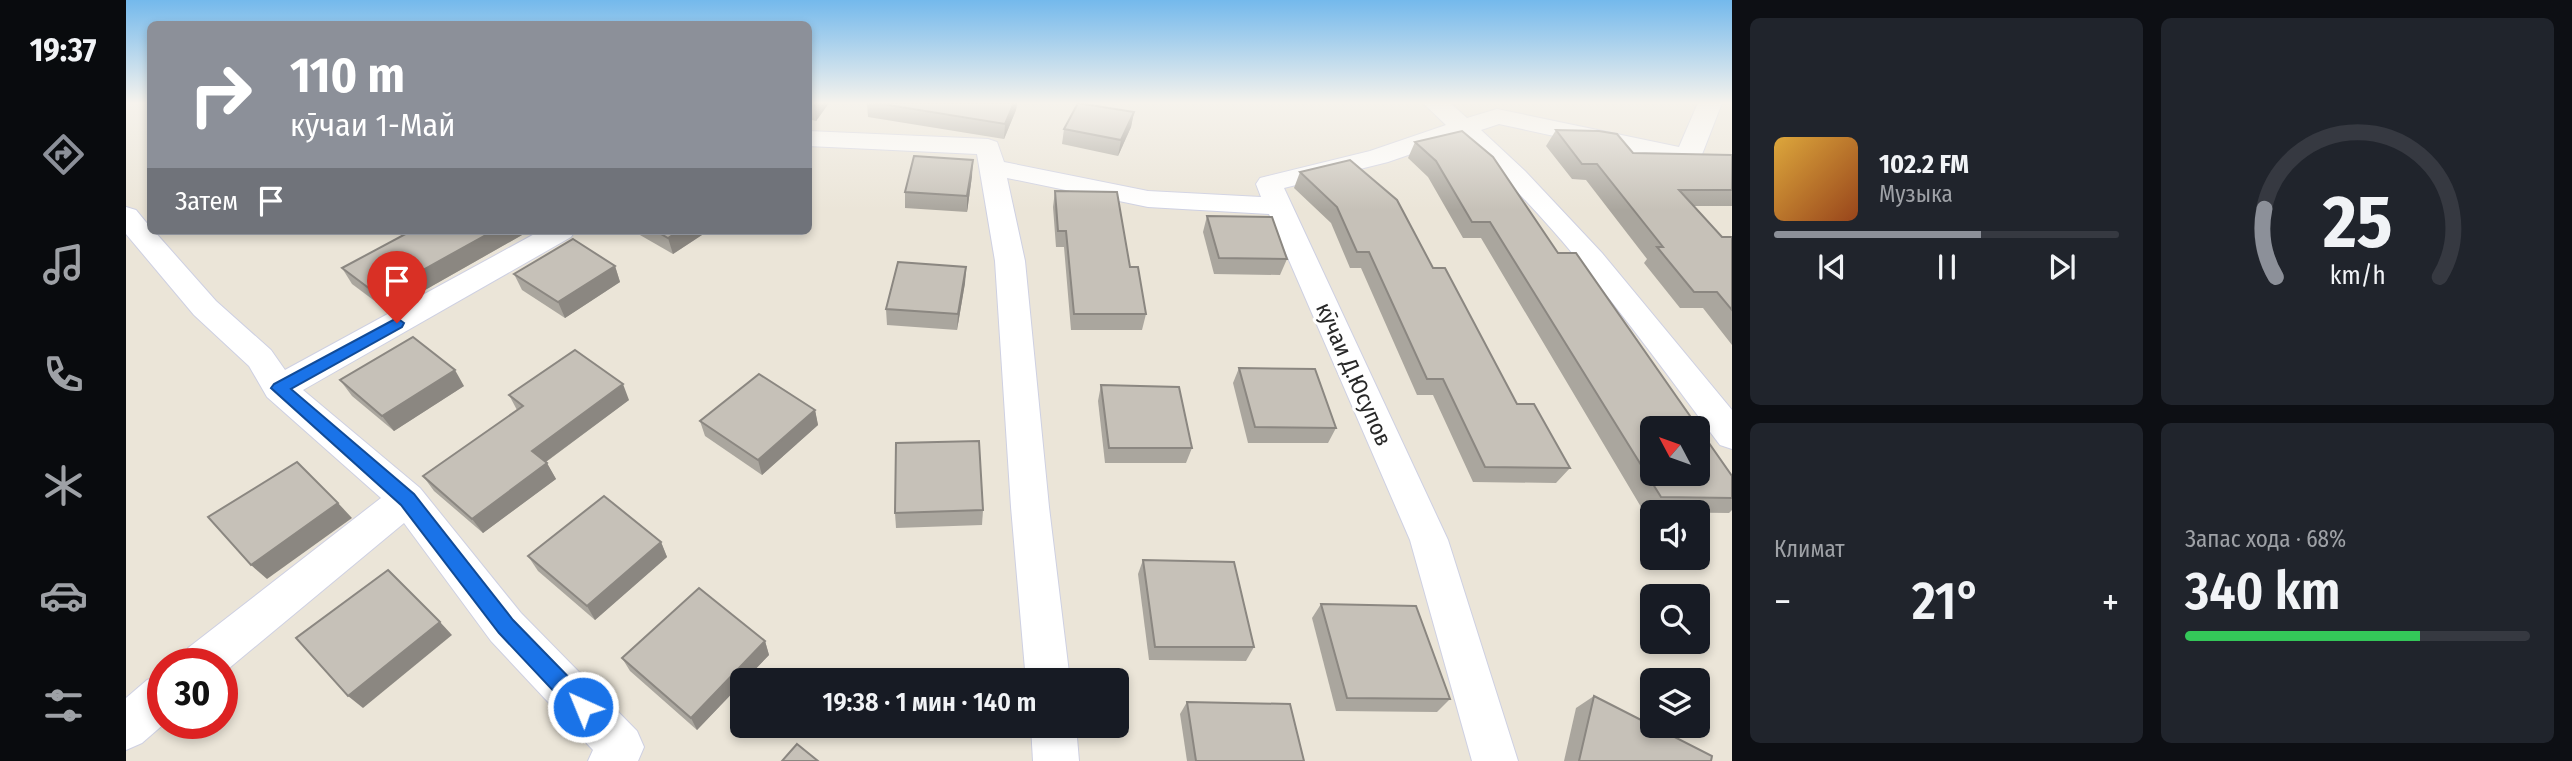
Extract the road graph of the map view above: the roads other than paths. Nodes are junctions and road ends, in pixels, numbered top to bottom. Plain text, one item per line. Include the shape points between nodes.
1 (813, 139) edge
2 (1431, 139) edge
3 (1475, 139) edge
4 (1602, 139) edge
5 (1696, 139) edge
6 (990, 157) junction
7 (1279, 206) junction
8 (126, 216) edge
9 (554, 235) edge
10 (279, 388) junction
11 (1732, 435) edge
12 (407, 499) junction
13 (222, 648) edge
14 (1047, 668) edge
15 (147, 709) edge
16 (126, 727) edge
17 (1054, 738) edge
18 (611, 761) edge
19 (1056, 761) edge
20 (1495, 761) edge

1 - 6 street
2 - 7 street, кӯчаи Д.Юсупов via 1379,157 1269,184
3 - 11 street via 1565,230
4 - 5 street via 1688,157
6 - 7 street via 1148,199
6 - 14 street via 1010,261
7 - 20 street, кӯчаи Д.Юсупов via 1429,540
8 - 10 street via 205,308 260,358
9 - 10 street
10 - 12 street
12 - 13 street
12 - 18 street via 506,627 621,747
15 - 16 street
17 - 19 street

